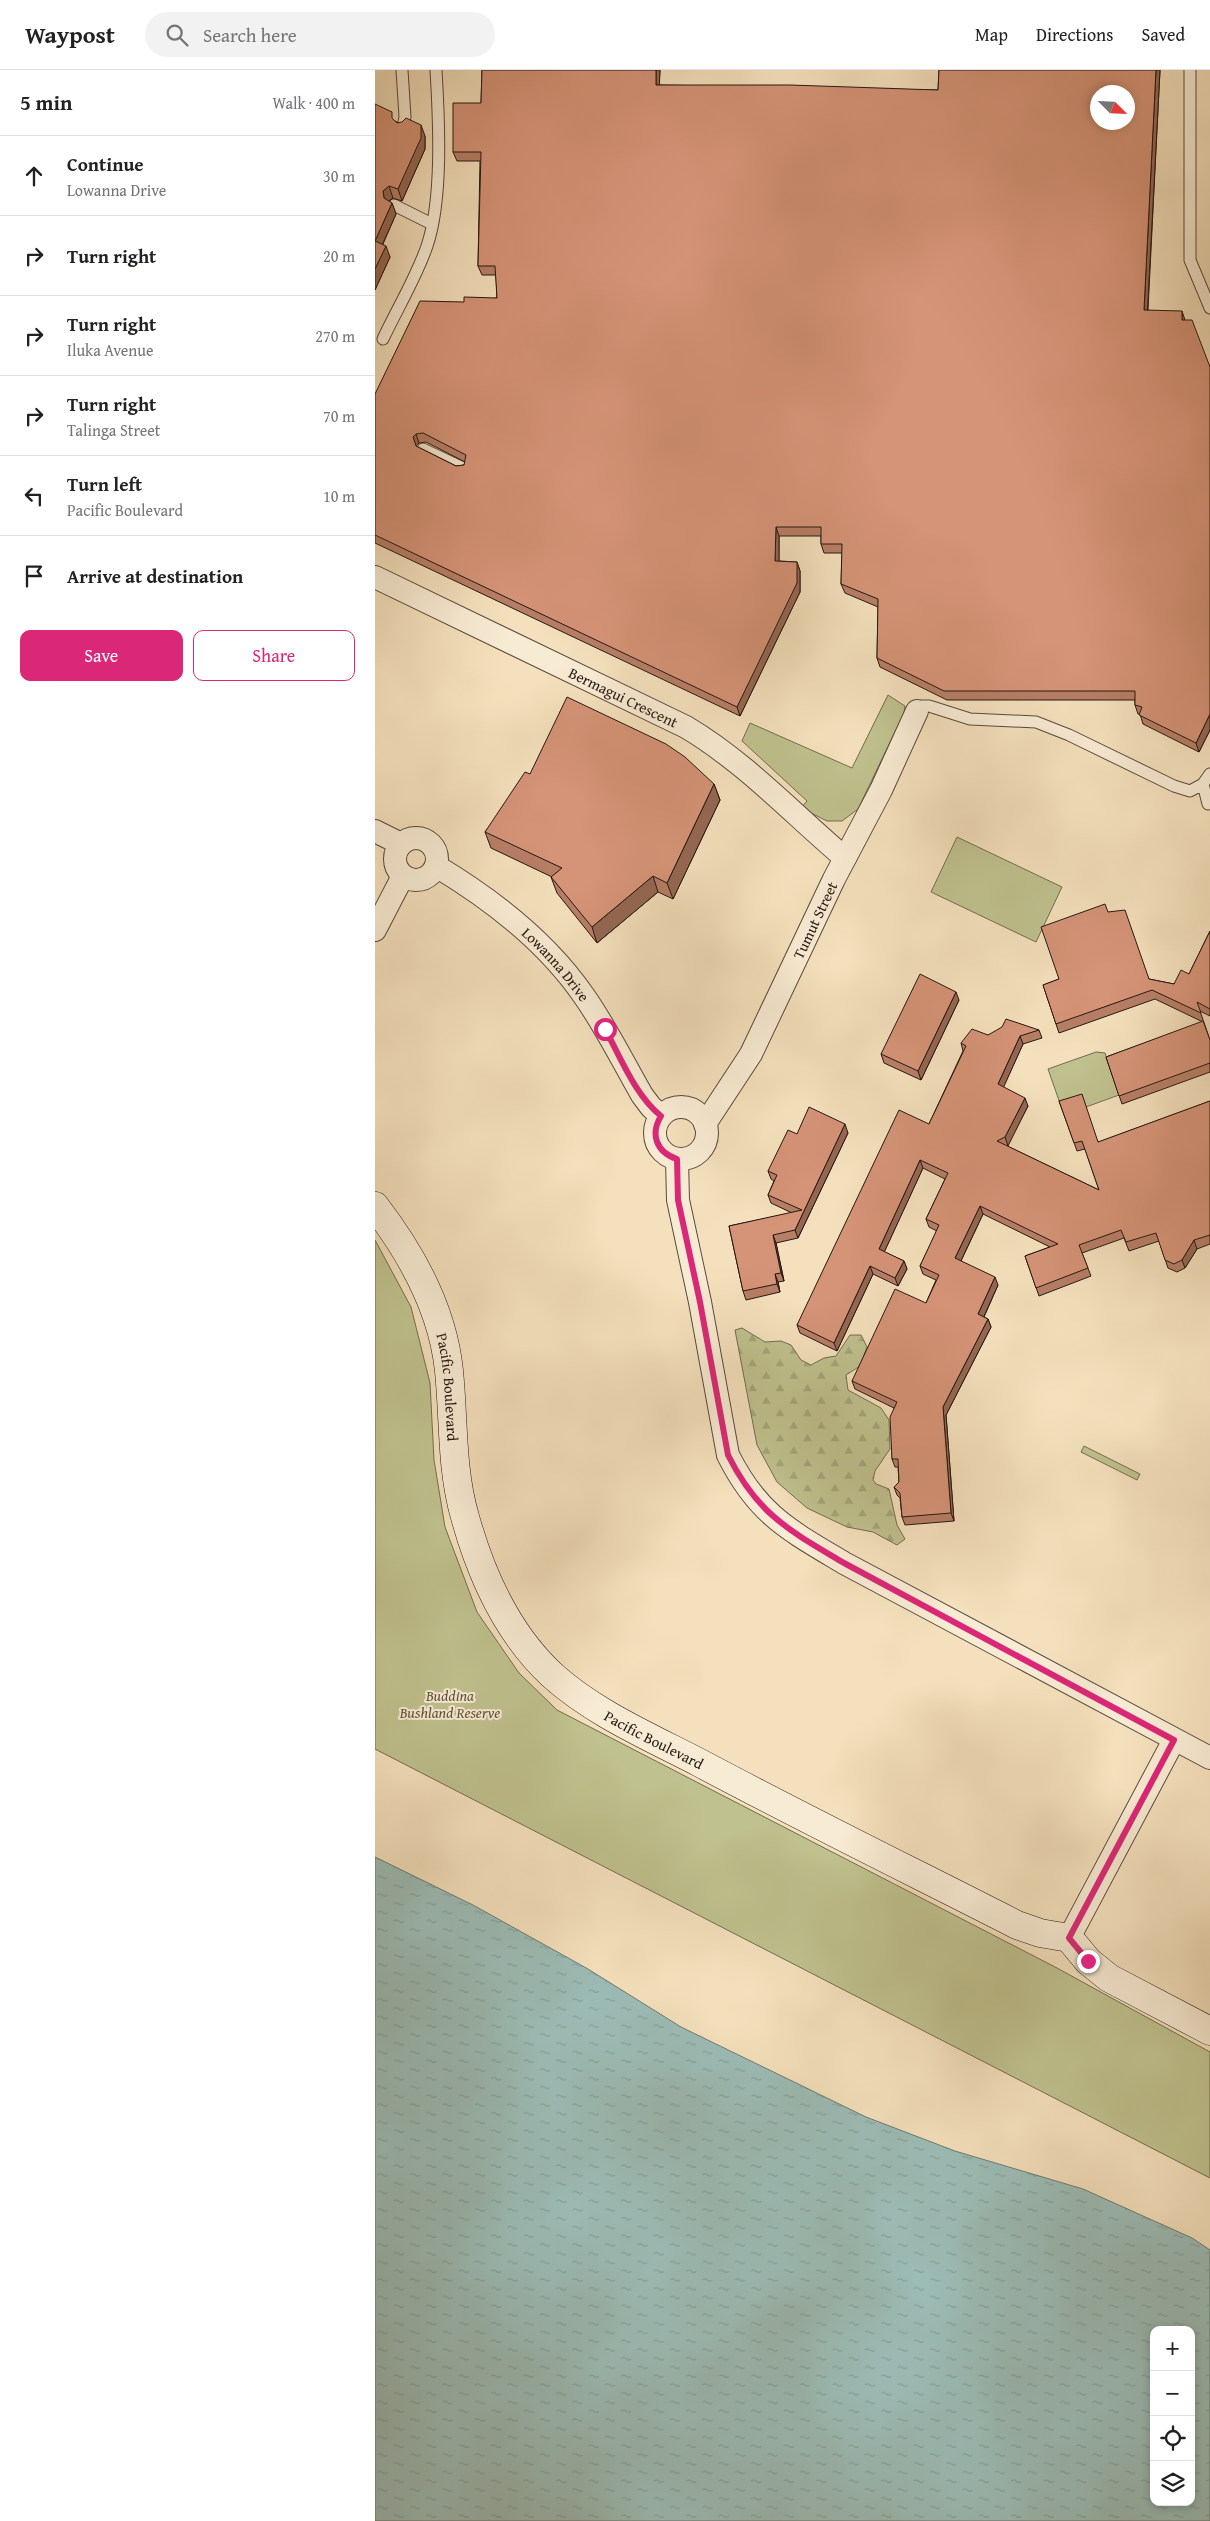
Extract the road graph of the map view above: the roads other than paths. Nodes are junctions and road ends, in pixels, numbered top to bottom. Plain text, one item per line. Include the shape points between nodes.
1 (402, 70) edge
2 (436, 70) edge
3 (1190, 70) edge
4 (403, 127) edge
5 (394, 205) edge
6 (432, 224) junction
7 (1210, 308) edge
8 (383, 339) dead end
9 (423, 449) edge
10 (463, 468) edge
11 (375, 576) edge
12 (917, 711) joint
13 (1210, 774) edge
14 (1203, 784) junction
15 (1208, 804) dead end
16 (375, 831) edge
17 (401, 844) junction
18 (845, 858) junction
19 (436, 866) junction
20 (403, 876) junction
21 (375, 930) edge
22 (661, 1116) junction
23 (705, 1124) junction
24 (677, 1159) junction
25 (375, 1206) edge
26 (1174, 1740) junction
27 (1210, 1758) edge
28 (1069, 1938) junction
29 (1210, 2031) edge

1 - 4 lane
2 - 6 lane via 438,139
3 - 7 lane via 1190,260
5 - 6 lane
6 - 8 lane via 427,246
9 - 10 lane
11 - 18 street, Bermagui Crescent via 709,740
12 - 14 lane via 922,706 929,706 970,719 1036,722 1069,734 1174,786 1190,791
12 - 18 street, Tumut Street
13 - 14 lane
14 - 15 lane
16 - 17 street
17 - 19 street via 413,838 427,841 436,852
17 - 20 street via 395,861
18 - 23 street, Tumut Street via 751,1054
19 - 20 street via 422,879
19 - 22 street, Lowanna Drive via 498,906 553,957 584,996 642,1095
20 - 21 street
22 - 23 street via 674,1108 689,1108
22 - 24 street via 655,1138 663,1152
23 - 24 street via 705,1142 701,1150 694,1156
24 - 26 street via 678,1200 728,1455 739,1478 767,1512 793,1533 844,1563
25 - 28 street, Pacific Boulevard via 397,1235 423,1282 441,1330 449,1367 460,1500 481,1567 490,1588 527,1648 551,1674 575,1694 614,1717 1017,1925
26 - 27 street
26 - 28 street
28 - 29 street via 1088,1961 1109,1978

